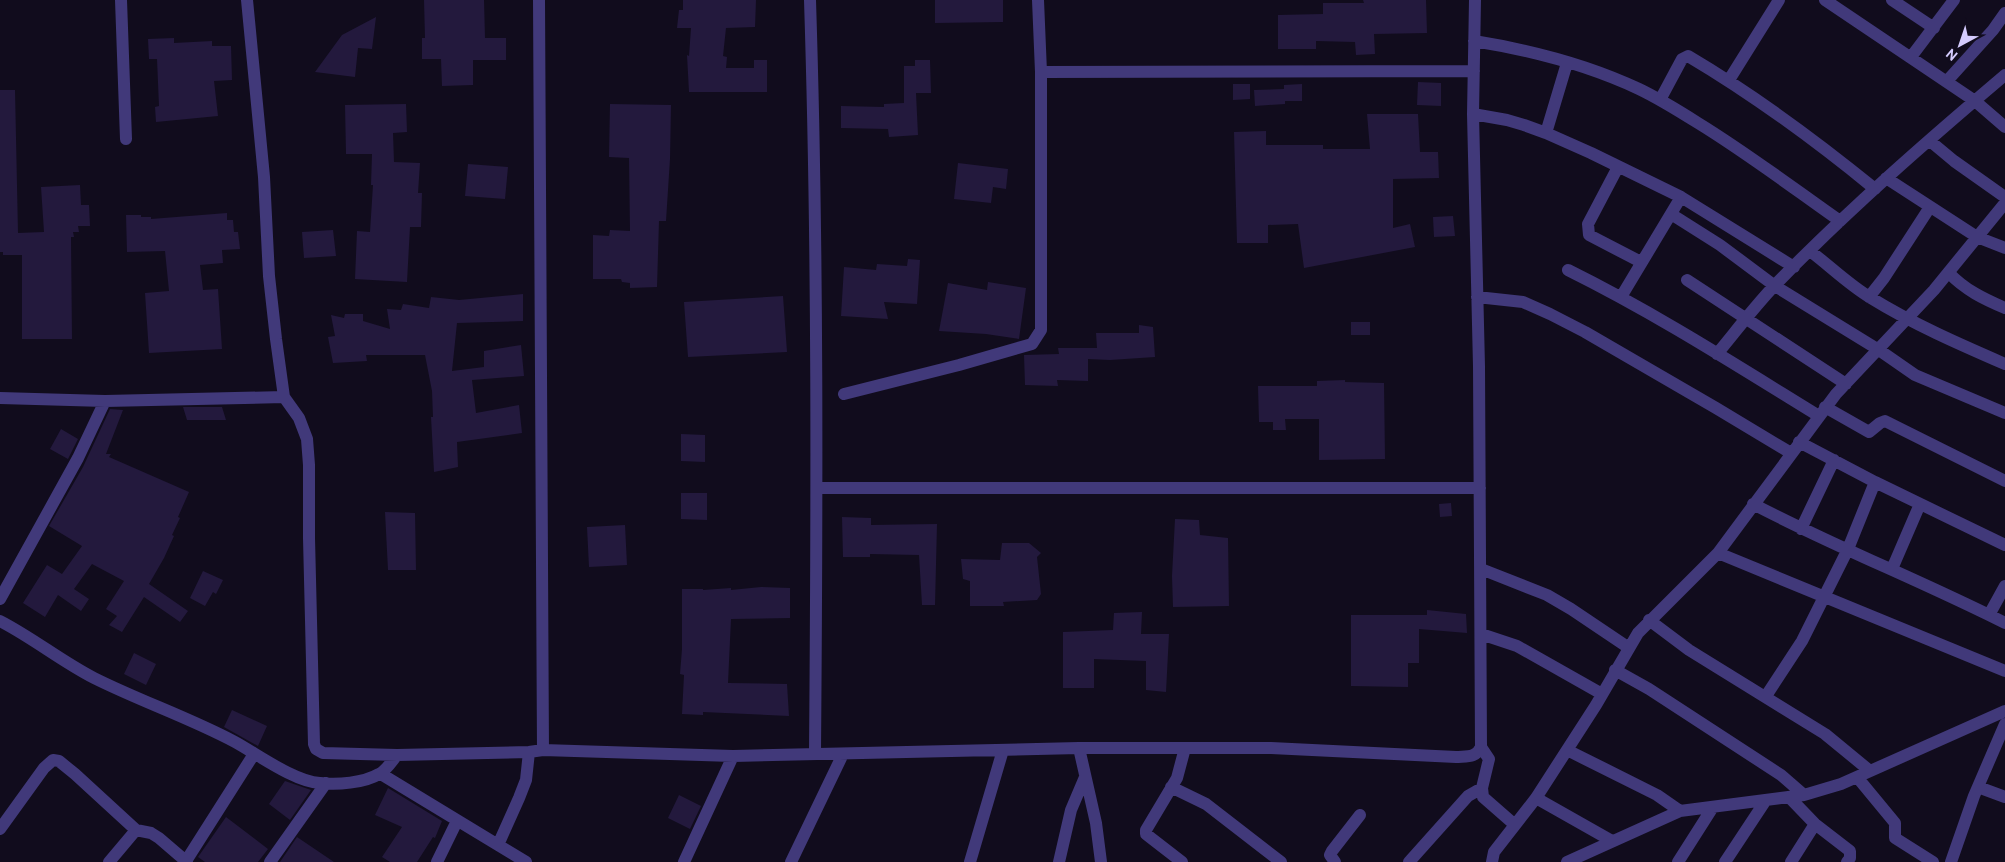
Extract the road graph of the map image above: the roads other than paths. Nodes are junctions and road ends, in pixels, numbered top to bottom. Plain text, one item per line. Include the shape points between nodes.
1 (121, 0) edge
2 (247, 0) edge
3 (540, 0) edge
4 (810, 0) edge
5 (1038, 0) edge
6 (1475, 0) edge
7 (1779, 0) edge
8 (1825, 0) edge
9 (1892, 0) edge
10 (1954, 0) edge
11 (2005, 13) edge
12 (1934, 28) junction
13 (1474, 41) junction
14 (1911, 58) junction
15 (1567, 63) junction
16 (1474, 71) junction
17 (1041, 72) junction
18 (2005, 75) edge
19 (1729, 80) junction
20 (1947, 82) junction
21 (1660, 100) junction
22 (1975, 101) junction
23 (1473, 114) junction
24 (2005, 127) edge
25 (1546, 133) junction
26 (126, 139) dead end
27 (1930, 141) junction
28 (1618, 167) junction
29 (1886, 178) junction
30 (1874, 189) junction
31 (1681, 197) junction
32 (2005, 197) edge
33 (2005, 203) edge
34 (1930, 207) junction
35 (1671, 214) junction
36 (1840, 221) junction
37 (1977, 237) junction
38 (2005, 248) edge
39 (1810, 251) junction
40 (1641, 262) junction
41 (1794, 267) junction
42 (1568, 270) dead end
43 (1949, 273) junction
44 (1687, 280) dead end
45 (1775, 286) junction
46 (1477, 297) junction
47 (1621, 297) junction
48 (1869, 297) junction
49 (2005, 308) edge
50 (1909, 318) junction
51 (1746, 319) junction
52 (1879, 350) junction
53 (1717, 354) junction
54 (2005, 364) edge
55 (1846, 384) junction
56 (844, 394) dead end
57 (284, 397) junction
58 (0, 398) edge
59 (105, 402) junction
60 (1822, 412) junction
61 (2005, 413) edge
62 (1799, 442) junction
63 (1791, 453) junction
64 (1834, 460) junction
65 (2005, 481) edge
66 (1875, 482) junction
67 (818, 488) junction
68 (1480, 488) junction
69 (1753, 504) junction
70 (1920, 504) junction
71 (1801, 529) junction
72 (2005, 546) edge
73 (1848, 549) junction
74 (1718, 553) junction
75 (1481, 568) junction
76 (1892, 569) junction
77 (2005, 586) edge
78 (1823, 596) junction
79 (0, 599) edge
80 (1989, 614) junction
81 (1649, 620) junction
82 (0, 622) edge
83 (2005, 623) edge
84 (1481, 634) junction
85 (1629, 648) junction
86 (1615, 670) junction
87 (2005, 671) edge
88 (1602, 694) junction
89 (1766, 696) junction
90 (2005, 710) edge
91 (2005, 724) edge
92 (1481, 747) junction
93 (1079, 748) junction
94 (1185, 748) junction
95 (543, 750) junction
96 (1003, 750) junction
97 (1567, 750) junction
98 (529, 752) junction
99 (254, 754) junction
100 (816, 754) junction
101 (843, 754) junction
102 (397, 755) junction
103 (733, 756) junction
104 (1870, 771) junction
105 (381, 774) junction
106 (1857, 776) junction
107 (1085, 777) junction
108 (326, 783) junction
109 (1171, 787) junction
110 (1978, 787) junction
111 (1482, 788) junction
112 (1804, 794) junction
113 (1789, 797) junction
114 (2005, 797) edge
115 (1536, 798) junction
116 (1766, 800) junction
117 (1713, 807) junction
118 (1680, 811) junction
119 (1360, 814) dead end
120 (457, 820) junction
121 (1815, 824) junction
122 (1515, 825) junction
123 (0, 829) edge
124 (136, 830) junction
125 (1612, 840) junction
126 (498, 845) junction
127 (1580, 856) junction
128 (109, 862) edge
129 (187, 862) edge
130 (270, 862) edge
131 (437, 862) edge
132 (526, 862) edge
133 (684, 862) edge
134 (791, 862) edge
135 (970, 862) edge
136 (1059, 862) edge
137 (1101, 862) edge
138 (1182, 862) edge
139 (1281, 862) edge
140 (1335, 862) edge
141 (1410, 862) edge
142 (1492, 862) edge
143 (1567, 862) edge
144 (1592, 862) edge
145 (1678, 862) edge
146 (1725, 862) edge
147 (1791, 862) edge
148 (1847, 862) edge
149 (1933, 862) edge
150 (1951, 862) edge

1 - 26 street
2 - 57 street via 264,177 269,276
3 - 95 street
4 - 67 street via 815,144
5 - 17 street
6 - 13 street
7 - 19 street
8 - 14 street
9 - 12 street
10 - 12 street
11 - 20 street
12 - 14 street
13 - 15 street
13 - 16 street
14 - 20 street
15 - 21 street via 1638,88
15 - 25 street
16 - 17 street
16 - 23 street
17 - 56 street via 1041,330 1037,339 1032,344 959,366
18 - 22 street
19 - 21 street via 1685,56
19 - 30 street via 1826,148
20 - 22 street
21 - 36 street via 1748,155
22 - 24 street
22 - 27 street
23 - 25 street via 1507,120
23 - 46 street
25 - 28 street
27 - 29 street
27 - 32 street
28 - 31 street
28 - 40 street via 1587,231
29 - 30 street
29 - 34 street
30 - 36 street
31 - 35 street
31 - 41 street
33 - 37 street
34 - 37 street
34 - 48 street
35 - 40 street
35 - 45 street
36 - 39 street
37 - 38 street
37 - 43 street
39 - 41 street
39 - 48 street
40 - 47 street
41 - 45 street
42 - 47 street
43 - 49 street via 1963,286
43 - 50 street
44 - 51 street
45 - 51 street
45 - 52 street
46 - 63 street via 1523,302 1550,314
46 - 68 street
47 - 53 street
48 - 50 street
50 - 52 street
50 - 54 street via 1947,339
51 - 53 street
51 - 55 street
52 - 55 street
52 - 61 street via 1915,375
53 - 60 street
55 - 60 street
57 - 59 street
57 - 102 street via 299,418 307,439 314,744 323,753
58 - 59 street
59 - 79 street via 78,458
60 - 62 street
60 - 65 street via 1868,432 1885,421
62 - 63 street
62 - 64 street
63 - 69 street
64 - 66 street
64 - 71 street
66 - 70 street
66 - 73 street
67 - 68 street
67 - 100 street
68 - 75 street
69 - 71 street
69 - 74 street
70 - 72 street
70 - 76 street
71 - 73 street
73 - 76 street
73 - 78 street
74 - 78 street
74 - 81 street
75 - 84 street
75 - 85 street via 1548,595
76 - 80 street
77 - 80 street
78 - 87 street
78 - 89 street via 1799,646
80 - 83 street
81 - 85 street
81 - 89 street via 1689,650
82 - 99 street via 22,632 71,666
84 - 88 street via 1517,646
84 - 92 street
85 - 86 street
86 - 88 street
86 - 112 street via 1781,775
88 - 97 street
89 - 104 street via 1825,734
90 - 104 street
91 - 110 street
92 - 94 street via 1472,756 1456,757 1271,748
92 - 111 street via 1489,759
93 - 94 street
93 - 96 street
93 - 107 street
94 - 109 street via 1180,770
95 - 98 street
95 - 103 street
96 - 101 street
96 - 135 street
97 - 115 street
97 - 118 street via 1657,794
98 - 102 street
98 - 126 street via 520,798
99 - 108 street via 310,782
99 - 129 street
100 - 101 street
100 - 103 street
101 - 134 street
102 - 105 street
103 - 133 street
104 - 106 street
105 - 108 street via 367,779
105 - 120 street
106 - 112 street
106 - 149 street via 1895,822 1895,838
107 - 136 street via 1071,810
107 - 137 street
108 - 130 street
109 - 138 street via 1146,834
109 - 139 street via 1206,804
110 - 114 street
110 - 150 street
111 - 122 street via 1484,798
111 - 141 street via 1468,796
112 - 113 street
113 - 116 street
113 - 121 street
115 - 122 street
115 - 125 street
116 - 117 street
116 - 146 street
117 - 118 street
117 - 145 street
118 - 125 street
119 - 140 street via 1330,855
120 - 126 street
120 - 131 street
121 - 147 street
121 - 148 street via 1850,851
122 - 142 street via 1494,852
123 - 124 street via 53,760 75,774
124 - 128 street
124 - 129 street via 159,838
125 - 127 street
126 - 132 street
127 - 143 street
127 - 144 street

